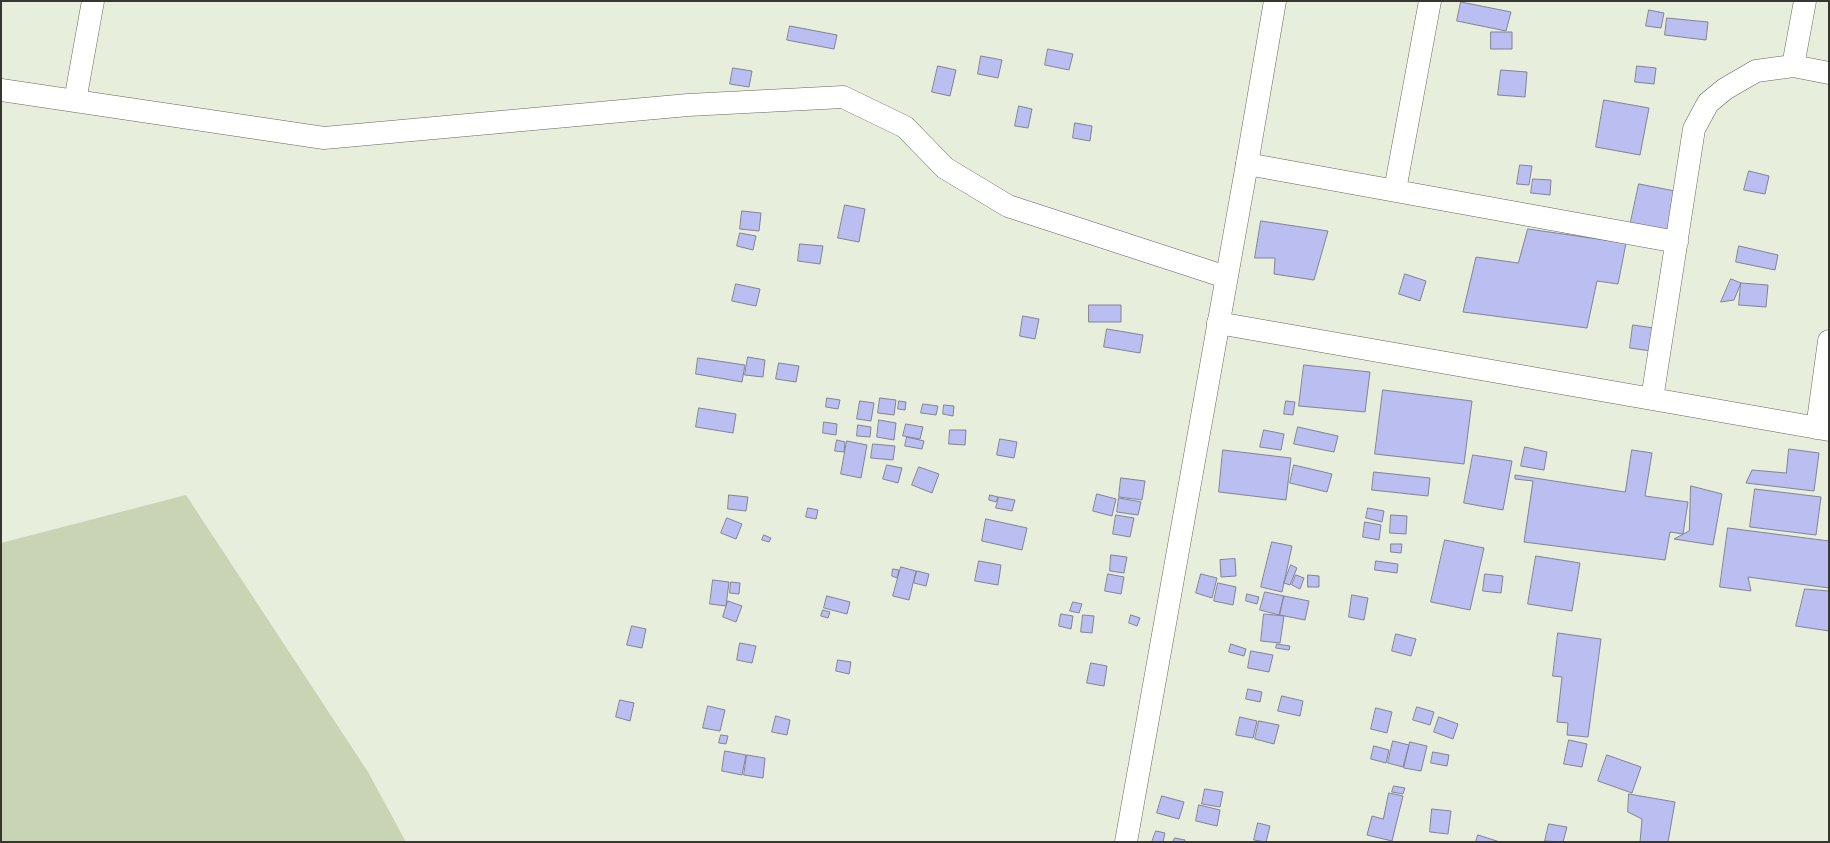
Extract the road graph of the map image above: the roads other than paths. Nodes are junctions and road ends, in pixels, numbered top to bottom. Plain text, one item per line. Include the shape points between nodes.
1 (93, 1) edge
2 (1275, 1) edge
3 (1430, 1) edge
4 (1805, 1) edge
5 (1793, 66) junction
6 (1829, 73) edge
7 (1, 90) edge
8 (74, 101) junction
9 (1248, 164) junction
10 (1395, 190) junction
11 (1677, 242) junction
12 (1226, 277) junction
13 (1218, 323) junction
14 (1829, 341) edge
15 (1652, 399) junction
16 (1823, 429) edge
17 (1126, 842) edge

1 - 8 street
2 - 9 street
3 - 10 street
4 - 5 street
5 - 6 street
5 - 11 street via 1756,71 1725,89 1708,103 1694,129
7 - 8 street
8 - 12 street via 324,138 688,105 843,97 905,127 945,168 1008,206
9 - 10 street
9 - 12 street
10 - 11 street
11 - 15 street
12 - 13 street
13 - 15 street
13 - 17 street
14 - 16 street
15 - 16 street

